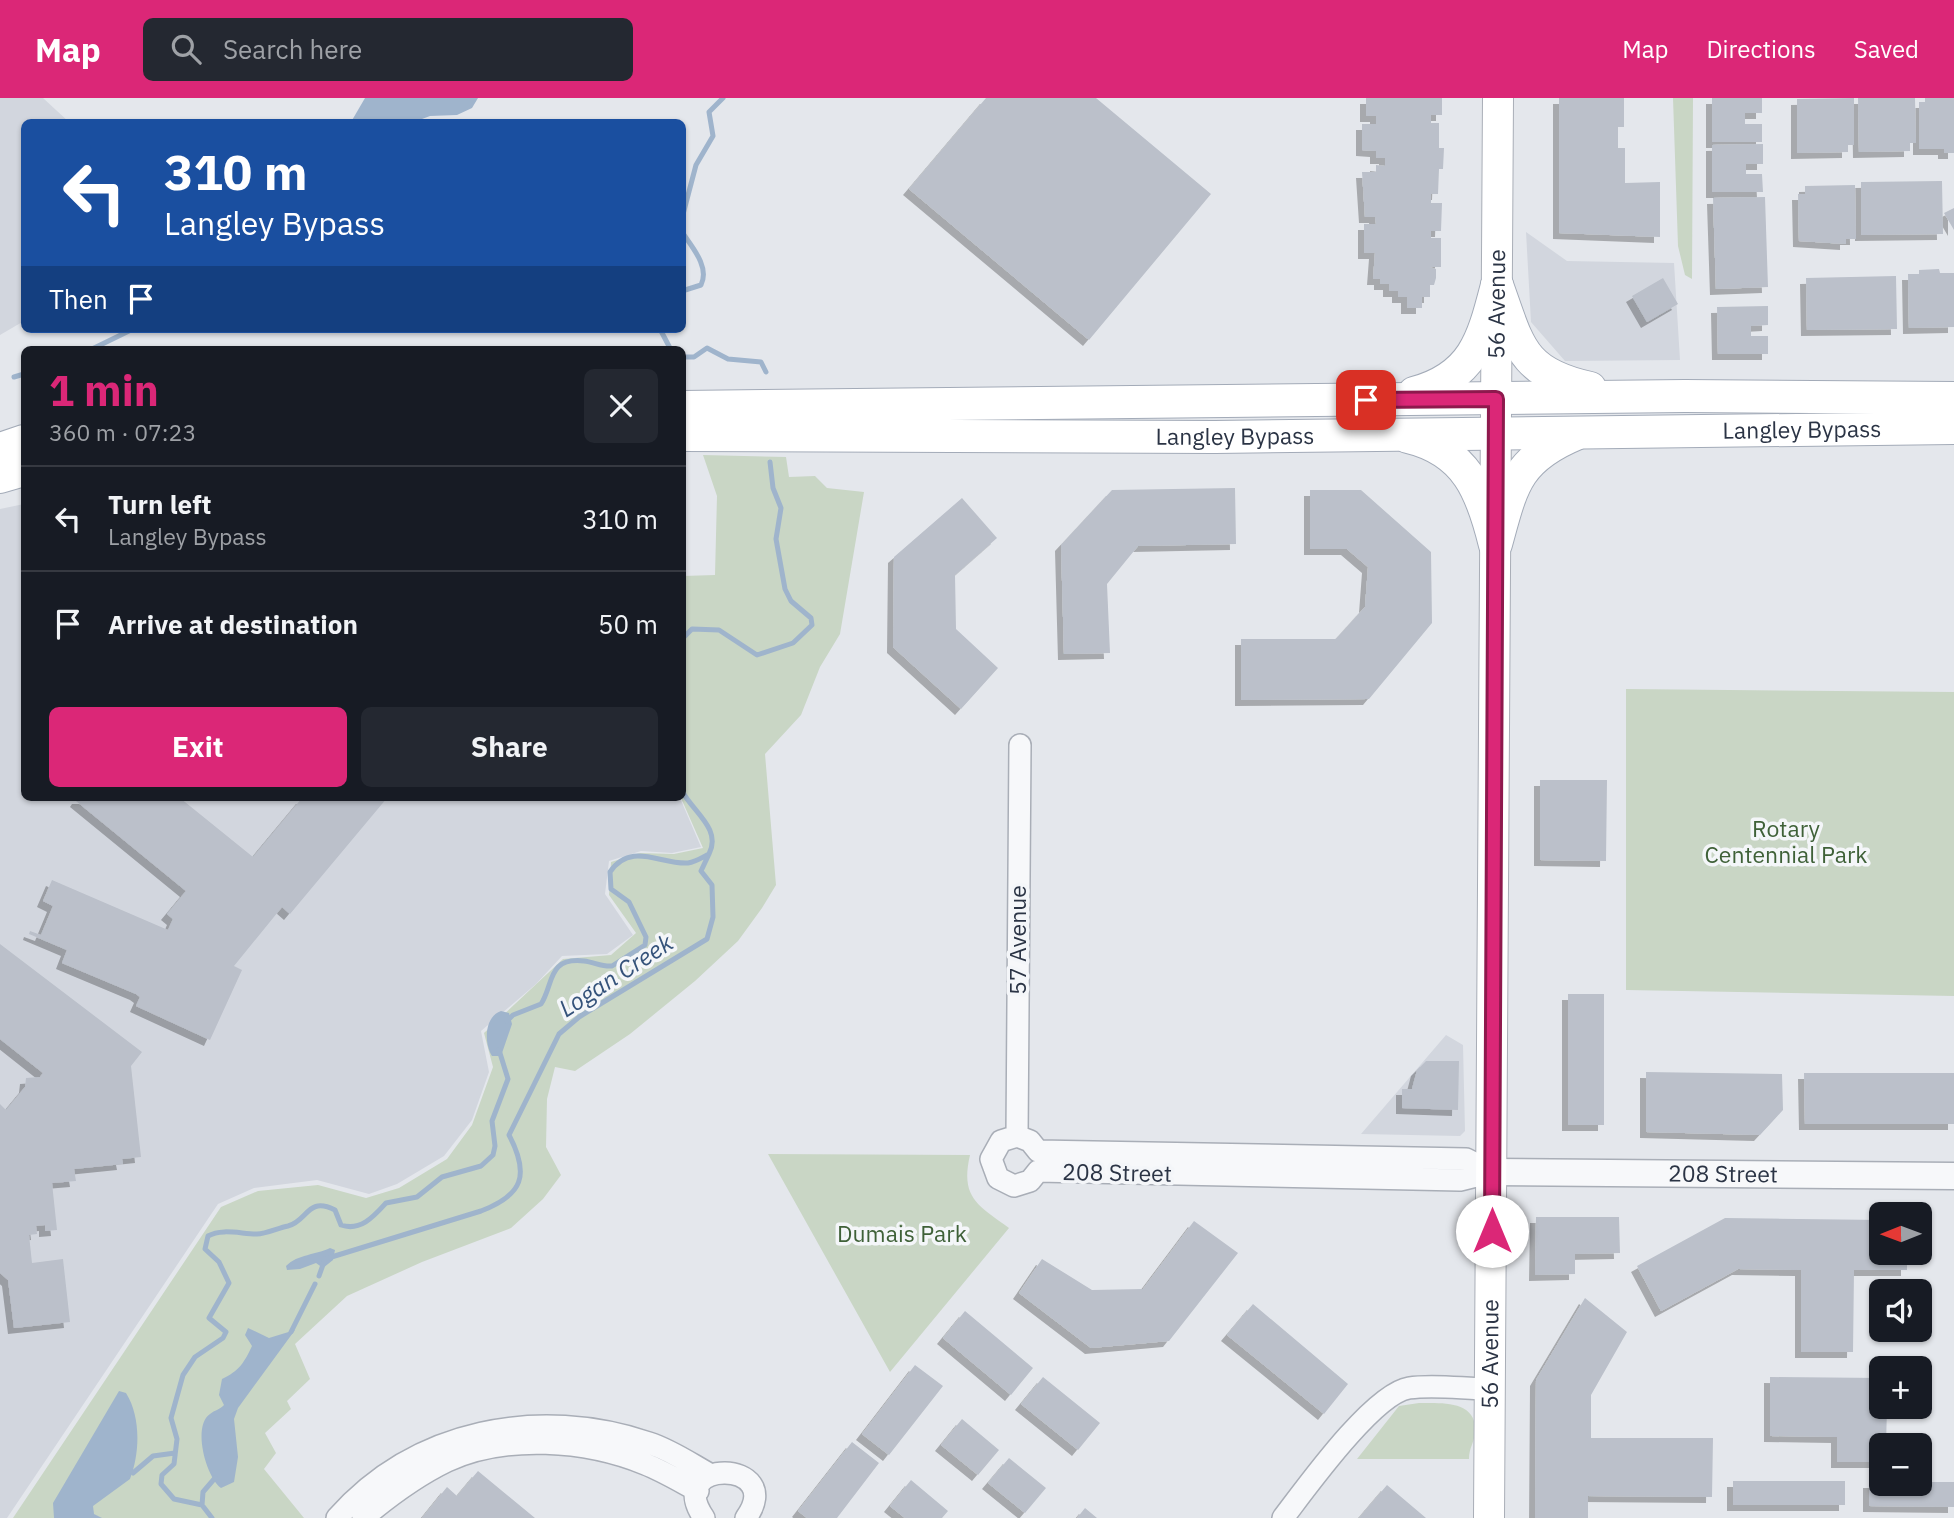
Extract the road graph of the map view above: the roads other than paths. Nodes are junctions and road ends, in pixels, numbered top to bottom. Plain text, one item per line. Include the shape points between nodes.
1 (1498, 98) edge
2 (1497, 285) junction
3 (1629, 397) junction
4 (1954, 398) edge
5 (1392, 399) junction
6 (1496, 399) junction
7 (686, 407) edge
8 (1954, 428) edge
9 (1496, 432) junction
10 (1580, 432) junction
11 (1391, 433) junction
12 (686, 435) edge
13 (21, 442) edge
14 (0, 449) edge
15 (21, 471) edge
16 (0, 477) edge
17 (1495, 545) junction
18 (1020, 745) dead end
19 (1017, 1136) junction
20 (1492, 1172) junction
21 (1954, 1176) edge
22 (1490, 1389) junction
23 (704, 1483) junction
24 (337, 1518) edge
25 (363, 1518) edge
26 (704, 1518) edge
27 (746, 1518) edge
28 (1283, 1518) edge
29 (1489, 1518) edge

1 - 2 main road, 56 Avenue
2 - 3 main road via 1517,339 1536,368 1556,379
2 - 5 main road via 1474,356 1460,370 1421,391
2 - 6 main road, 56 Avenue
3 - 4 main road, Langley Bypass
3 - 6 main road, Langley Bypass
5 - 6 main road, Langley Bypass
5 - 7 main road, Langley Bypass
6 - 9 main road, 56 Avenue
8 - 10 main road, Langley Bypass
9 - 10 main road, Langley Bypass
9 - 11 main road, Langley Bypass
9 - 17 main road, 56 Avenue
10 - 17 main road via 1529,461 1519,475
11 - 12 main road, Langley Bypass via 951,438
11 - 17 main road via 1426,441 1460,465 1485,504
13 - 14 main road
15 - 16 main road
17 - 20 main road, 56 Avenue
18 - 19 street, 57 Avenue
19 - 20 street, 208 Street via 1038,1151 1466,1159
19 - 20 street, 208 Street via 1001,1141 991,1159 998,1178 1014,1186 1030,1181 1038,1171 1460,1180
20 - 21 street, 208 Street
20 - 22 main road, 56 Avenue
22 - 28 street via 1407,1388 1340,1443
22 - 29 main road, 56 Avenue
23 - 24 street via 652,1444 577,1427 520,1425 486,1432 402,1463
23 - 25 street via 608,1452 575,1445 522,1444 449,1460 413,1479
23 - 26 street via 699,1509
23 - 27 street via 726,1470 735,1472 749,1484 753,1502

